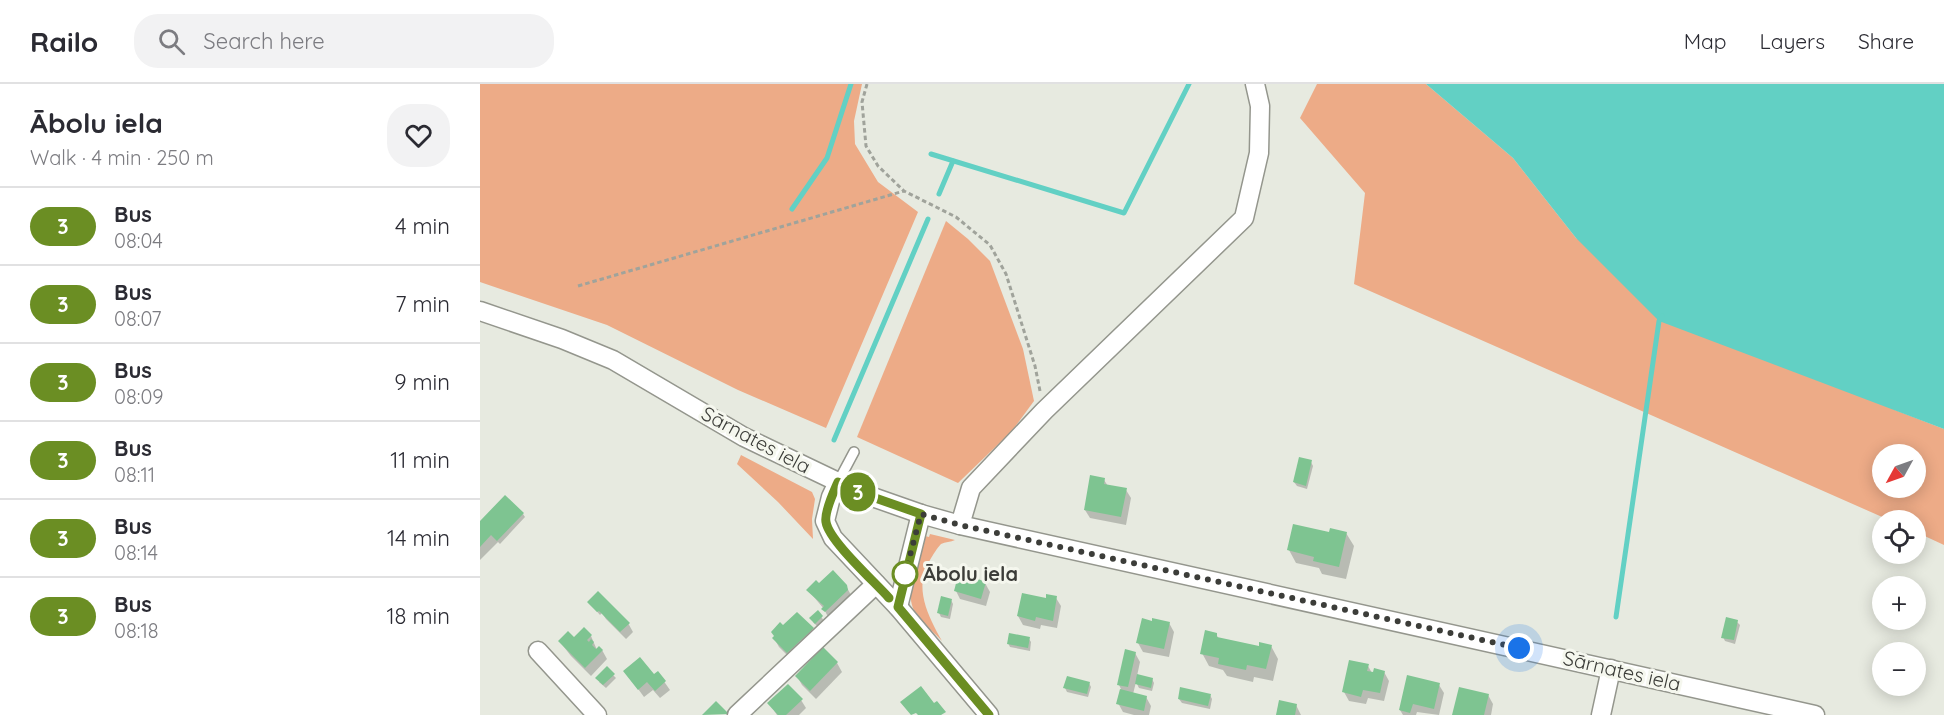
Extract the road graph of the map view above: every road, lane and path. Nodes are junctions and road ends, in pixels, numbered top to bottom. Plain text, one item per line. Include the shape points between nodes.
1 (867, 84) edge
2 (1255, 84) edge
3 (904, 191) junction
4 (578, 286) dead end
5 (480, 311) edge
6 (1044, 411) junction
7 (854, 452) dead end
8 (838, 482) junction
9 (921, 514) junction
10 (960, 525) junction
11 (876, 584) junction
12 (898, 607) junction
13 (538, 651) dead end
14 (1611, 669) junction
15 (597, 715) edge
16 (737, 715) edge
17 (989, 715) edge
18 (1601, 715) edge
19 (1815, 715) edge

1 - 3 path via 862,102 866,146 878,166
2 - 6 street via 1260,105 1259,153 1244,219
3 - 4 path
3 - 6 path via 956,217 990,245 1006,274 1035,366
5 - 8 street, Sārnates iela via 613,360 744,437
6 - 10 street via 971,488
7 - 8 lane
8 - 9 street, Sārnates iela
8 - 11 street via 825,521 833,538
9 - 10 street, Sārnates iela
9 - 12 street
10 - 14 street, Sārnates iela
11 - 12 street
11 - 16 street
12 - 17 street
13 - 15 street
14 - 18 street
14 - 19 street, Sārnates iela

